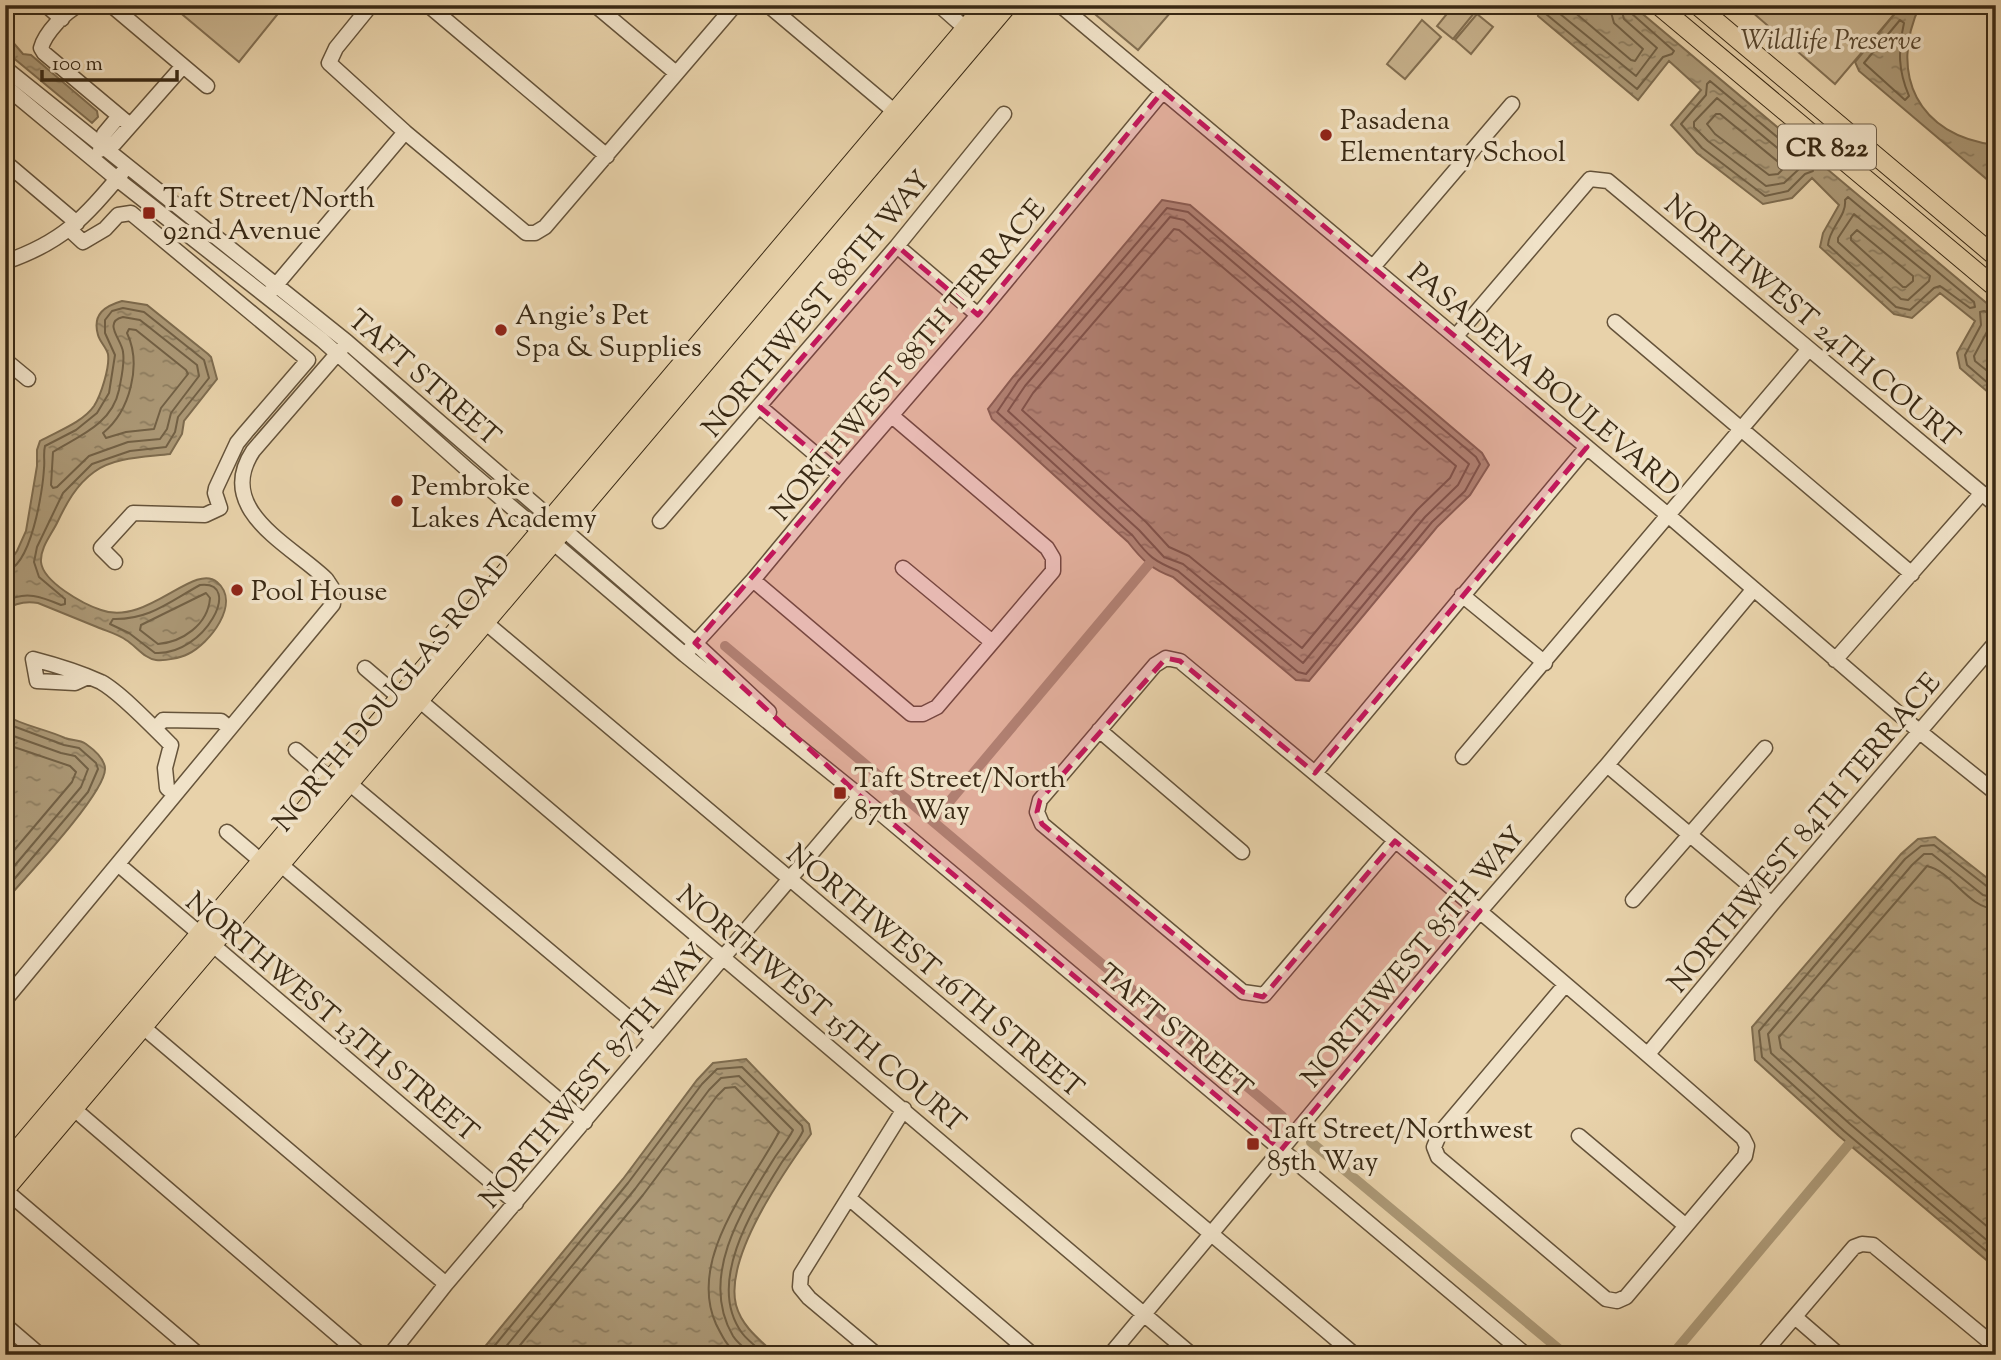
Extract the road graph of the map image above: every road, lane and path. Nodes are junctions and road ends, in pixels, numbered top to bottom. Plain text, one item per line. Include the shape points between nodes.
1 (46, 5) edge
2 (79, 5) edge
3 (111, 5) edge
4 (372, 5) edge
5 (428, 5) edge
6 (595, 5) edge
7 (735, 5) edge
8 (768, 5) edge
9 (939, 5) edge
10 (985, 5) edge
11 (1008, 5) edge
12 (1060, 5) edge
13 (1658, 5) edge
14 (1697, 5) edge
15 (62, 19) junction
16 (965, 28) junction
17 (183, 65) junction
18 (5, 68) edge
19 (676, 73) junction
20 (207, 86) dead end
21 (12, 91) edge
22 (1163, 91) junction
23 (1511, 104) dead end
24 (1004, 114) dead end
25 (901, 117) junction
26 (125, 121) junction
27 (405, 132) junction
28 (103, 146) junction
29 (607, 156) junction
30 (92, 159) junction
31 (5, 162) edge
32 (128, 166) junction
33 (117, 179) junction
34 (73, 226) junction
35 (897, 246) junction
36 (1996, 257) edge
37 (5, 262) edge
38 (1373, 267) junction
39 (276, 284) junction
40 (1996, 288) edge
41 (266, 296) junction
42 (978, 314) junction
43 (1615, 321) dead end
44 (1455, 336) junction
45 (347, 342) junction
46 (1808, 349) junction
47 (337, 353) junction
48 (5, 359) edge
49 (28, 379) dead end
50 (760, 407) junction
51 (892, 416) junction
52 (1741, 431) junction
53 (1587, 447) junction
54 (840, 475) junction
55 (1982, 493) junction
56 (244, 500) junction
57 (1996, 505) edge
58 (220, 508) junction
59 (1669, 516) junction
60 (660, 522) dead end
61 (552, 530) junction
62 (115, 562) dead end
63 (903, 568) dead end
64 (1912, 574) junction
65 (754, 580) junction
66 (1753, 590) junction
67 (1462, 595) junction
68 (464, 621) junction
69 (485, 622) junction
70 (991, 641) junction
71 (1996, 642) edge
72 (695, 643) junction
73 (685, 655) junction
74 (1835, 660) junction
75 (1545, 663) junction
76 (365, 668) dead end
77 (88, 677) dead end
78 (423, 695) junction
79 (399, 697) junction
80 (229, 728) junction
81 (156, 729) junction
82 (1099, 730) junction
83 (1920, 732) junction
84 (1765, 748) dead end
85 (296, 750) dead end
86 (1463, 757) dead end
87 (1607, 765) junction
88 (1315, 773) junction
89 (330, 779) junction
90 (349, 783) junction
91 (1996, 793) edge
92 (174, 794) junction
93 (860, 796) junction
94 (227, 832) dead end
95 (1689, 836) junction
96 (1395, 841) junction
97 (1242, 852) dead end
98 (261, 861) junction
99 (280, 864) junction
100 (119, 865) junction
101 (789, 878) junction
102 (1633, 900) dead end
103 (1772, 904) junction
104 (1480, 911) junction
105 (205, 940) junction
106 (724, 958) junction
107 (1565, 985) junction
108 (5, 1000) edge
109 (143, 1027) junction
110 (654, 1039) junction
111 (1648, 1054) junction
112 (74, 1109) junction
113 (904, 1110) junction
114 (585, 1122) junction
115 (1579, 1136) dead end
116 (1281, 1150) junction
117 (5, 1164) edge
118 (5, 1190) edge
119 (850, 1199) junction
120 (516, 1203) junction
121 (1686, 1226) junction
122 (1211, 1234) junction
123 (446, 1284) junction
124 (1144, 1315) junction
125 (1795, 1317) junction
126 (5, 1325) edge
127 (1996, 1347) edge
128 (40, 1355) edge
129 (199, 1355) edge
130 (361, 1355) edge
131 (390, 1355) edge
132 (877, 1355) edge
133 (1033, 1355) edge
134 (1110, 1355) edge
135 (1192, 1355) edge
136 (1355, 1355) edge
137 (1526, 1355) edge
138 (1762, 1355) edge
139 (1839, 1355) edge

1 - 15 street
2 - 15 street
3 - 17 street
4 - 27 street via 329,63
5 - 29 street
6 - 19 street
7 - 19 street
8 - 25 street
9 - 16 street
10 - 16 main road, NORTH DOUGLAS ROAD
11 - 25 main road, NORTH DOUGLAS ROAD
12 - 22 street, PASADENA BOULEVARD
13 - 40 main road, CR 822
14 - 36 main road, CR 822
15 - 26 street via 41,48
16 - 25 main road, NORTH DOUGLAS ROAD
17 - 20 street
17 - 26 street
18 - 21 street, TAFT STREET
19 - 29 street
21 - 28 street, TAFT STREET
21 - 30 street, TAFT STREET
22 - 38 street, PASADENA BOULEVARD
22 - 42 street, NORTHWEST 88TH TERRACE
23 - 38 street
24 - 35 street, NORTHWEST 88TH WAY
25 - 61 main road, NORTH DOUGLAS ROAD
26 - 28 street via 114,144
27 - 29 street via 526,233 545,227
27 - 39 street
28 - 30 street
28 - 32 street, TAFT STREET
30 - 33 street, TAFT STREET
31 - 34 street
32 - 33 street
32 - 39 street, TAFT STREET
33 - 34 street
33 - 41 street, TAFT STREET
34 - 37 street via 36,251
34 - 58 street via 83,242 118,215 131,213 309,360 237,443 216,488
35 - 42 street
35 - 50 street, NORTHWEST 88TH WAY
38 - 44 street, PASADENA BOULEVARD
39 - 41 street
39 - 45 street, TAFT STREET
41 - 47 street, TAFT STREET
42 - 51 street, NORTHWEST 88TH TERRACE
43 - 52 street
44 - 46 street, NORTHWEST 24TH COURT via 1590,179 1596,178 1608,181
44 - 53 street, PASADENA BOULEVARD
45 - 47 street
45 - 61 street, TAFT STREET
46 - 52 street
46 - 55 street, NORTHWEST 24TH COURT
47 - 56 street via 249,458 242,481
47 - 61 street, TAFT STREET via 468,470
48 - 49 street
50 - 54 street
50 - 60 street, NORTHWEST 88TH WAY
51 - 54 street, NORTHWEST 88TH TERRACE
51 - 70 street via 1047,548 1052,558 1053,571
52 - 59 street
52 - 64 street
53 - 59 street, PASADENA BOULEVARD
53 - 67 street
54 - 65 street, NORTHWEST 88TH TERRACE
55 - 57 street, NORTHWEST 24TH COURT
55 - 64 street
56 - 58 street
56 - 80 street via 258,521 327,579 334,596 329,611
58 - 62 street via 205,515 133,513 101,548
59 - 66 street, PASADENA BOULEVARD
59 - 75 street
61 - 68 main road, NORTH DOUGLAS ROAD
61 - 69 main road, NORTH DOUGLAS ROAD
61 - 72 street, TAFT STREET
61 - 73 street, TAFT STREET
63 - 70 street
64 - 74 street
65 - 70 street via 911,714 923,715 937,707
65 - 72 street, NORTHWEST 88TH TERRACE
66 - 74 street, PASADENA BOULEVARD
66 - 87 street, NORTHWEST 85TH WAY
67 - 75 street
67 - 88 street
68 - 78 main road via 462,636 437,666
68 - 79 main road, NORTH DOUGLAS ROAD
69 - 78 main road, NORTH DOUGLAS ROAD
69 - 101 street, NORTHWEST 16TH STREET
71 - 83 street, NORTHWEST 84TH TERRACE
72 - 73 street, NORTHWEST 88TH TERRACE
72 - 93 street, TAFT STREET
73 - 93 street, TAFT STREET
74 - 83 street, PASADENA BOULEVARD
75 - 86 street
76 - 79 street
77 - 81 street via 103,683
78 - 90 main road, NORTH DOUGLAS ROAD
78 - 106 street, NORTHWEST 15TH COURT
79 - 89 main road, NORTH DOUGLAS ROAD
80 - 81 street via 220,721 163,720
80 - 92 street
81 - 92 street via 171,745 165,768 167,788
82 - 88 street via 1166,658 1180,661
82 - 96 street via 1040,800 1037,813 1042,824 1243,992 1264,995
82 - 97 street
83 - 91 street, PASADENA BOULEVARD
83 - 103 street, NORTHWEST 84TH TERRACE
84 - 95 street
85 - 89 street
87 - 95 street
87 - 104 street, NORTHWEST 85TH WAY
88 - 96 street
89 - 98 main road, NORTH DOUGLAS ROAD
90 - 99 main road, NORTH DOUGLAS ROAD
90 - 110 street
92 - 100 street
93 - 101 street, NORTHWEST 87TH WAY
93 - 116 street, TAFT STREET
94 - 98 street
95 - 102 street
95 - 103 street
96 - 104 street
98 - 105 main road, NORTH DOUGLAS ROAD
99 - 105 main road, NORTH DOUGLAS ROAD
99 - 114 street
100 - 105 street, NORTHWEST 13TH STREET
100 - 108 street
101 - 106 street, NORTHWEST 87TH WAY
101 - 122 street, NORTHWEST 16TH STREET
103 - 111 street, NORTHWEST 84TH TERRACE
104 - 107 street
104 - 116 street, NORTHWEST 85TH WAY
105 - 109 main road, NORTH DOUGLAS ROAD
105 - 117 main road, NORTH DOUGLAS ROAD
105 - 120 street, NORTHWEST 13TH STREET
106 - 110 street, NORTHWEST 87TH WAY
106 - 113 street, NORTHWEST 15TH COURT
107 - 111 street
107 - 121 street via 1440,1133 1434,1147 1438,1157 1606,1299 1626,1297
109 - 112 main road, NORTH DOUGLAS ROAD
109 - 123 street
110 - 114 street, NORTHWEST 87TH WAY
111 - 121 street via 1747,1146 1745,1156
112 - 118 main road, NORTH DOUGLAS ROAD
112 - 130 street
113 - 119 street
113 - 124 street, NORTHWEST 15TH COURT
114 - 120 street, NORTHWEST 87TH WAY
115 - 121 street
116 - 122 street, NORTHWEST 85TH WAY
116 - 137 street, TAFT STREET
118 - 129 street
119 - 132 street via 801,1274 800,1287
119 - 133 street
120 - 123 street, NORTHWEST 87TH WAY
122 - 124 street, NORTHWEST 85TH WAY
122 - 136 street, NORTHWEST 16TH STREET
123 - 131 street, NORTHWEST 87TH WAY
124 - 134 street, NORTHWEST 85TH WAY
124 - 135 street, NORTHWEST 15TH COURT
125 - 127 street via 1854,1247 1873,1245
125 - 138 street
125 - 139 street
126 - 128 street

